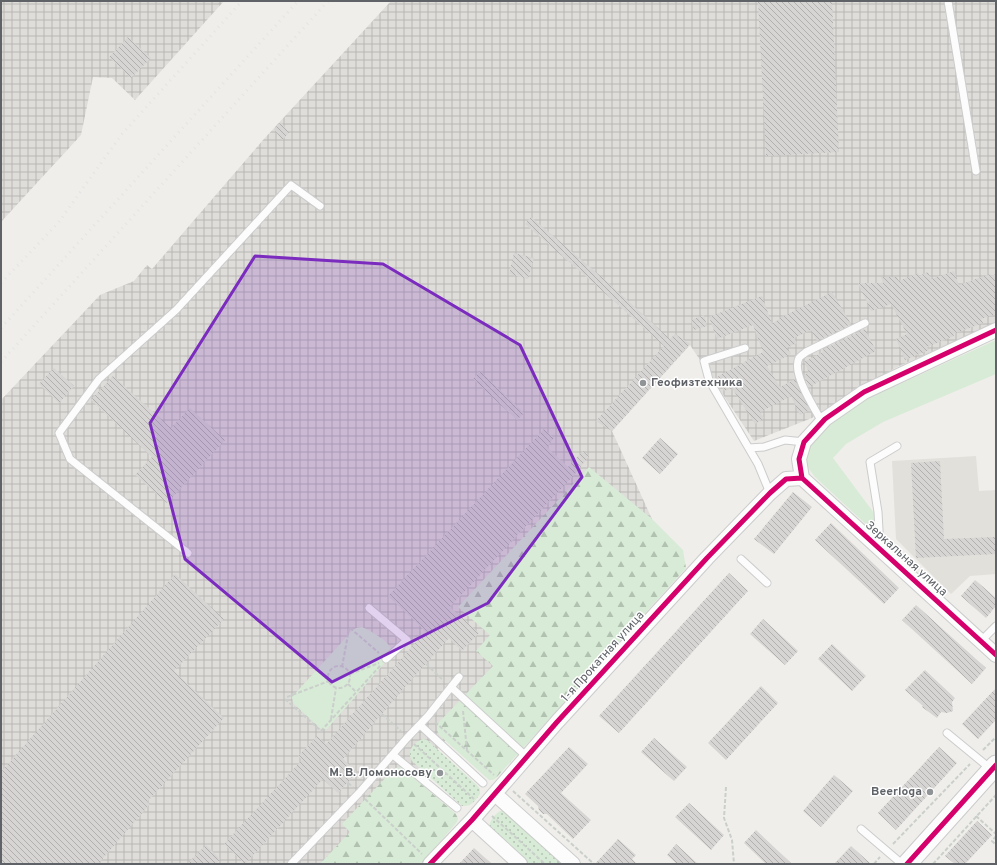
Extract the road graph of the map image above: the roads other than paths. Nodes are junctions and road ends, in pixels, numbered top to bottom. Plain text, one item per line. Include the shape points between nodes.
1 (948, 1) edge
2 (976, 170) dead end
3 (320, 206) dead end
4 (865, 323) dead end
5 (996, 330) edge
6 (745, 348) dead end
7 (822, 422) junction
8 (804, 442) junction
9 (897, 446) dead end
10 (749, 448) junction
11 (802, 478) junction
12 (770, 493) junction
13 (880, 548) junction
14 (188, 553) dead end
15 (741, 559) dead end
16 (766, 583) dead end
17 (368, 608) dead end
18 (996, 626) edge
19 (981, 642) junction
20 (996, 655) edge
21 (386, 659) road end
22 (459, 677) dead end
23 (452, 687) junction
24 (420, 725) junction
25 (947, 733) dead end
26 (393, 755) junction
27 (527, 757) junction
28 (994, 767) edge
29 (483, 783) dead end
30 (495, 794) junction
31 (457, 808) dead end
32 (472, 820) junction
33 (861, 829) dead end
34 (431, 863) edge
35 (291, 864) edge
36 (520, 864) edge
37 (573, 864) edge
38 (902, 864) edge
39 (907, 864) edge

1 - 2 lane
3 - 14 lane via 291,185 176,310 99,379 59,433 70,459
4 - 7 lane via 806,352 799,358 799,376
5 - 7 street via 864,392
6 - 10 lane via 704,361 709,380
7 - 8 street
8 - 10 lane via 785,440 764,447
8 - 11 street via 799,459
9 - 13 lane via 870,462 878,512
10 - 12 lane
11 - 12 street, 1-я Прокатная улица via 786,479
11 - 13 street, Зеркальная улица
12 - 27 street, 1-я Прокатная улица via 701,564
13 - 19 street, Зеркальная улица
15 - 16 lane
17 - 21 lane via 407,640
18 - 19 lane
19 - 20 street, Зеркальная улица
22 - 23 lane
23 - 24 lane
23 - 27 lane
24 - 26 lane
24 - 29 lane
25 - 28 lane via 976,758
26 - 31 lane
26 - 35 lane
27 - 30 street, 1-я Прокатная улица
28 - 39 street
30 - 32 street, 1-я Прокатная улица
30 - 37 street
32 - 34 street, 1-я Прокатная улица
32 - 36 street
33 - 38 lane

